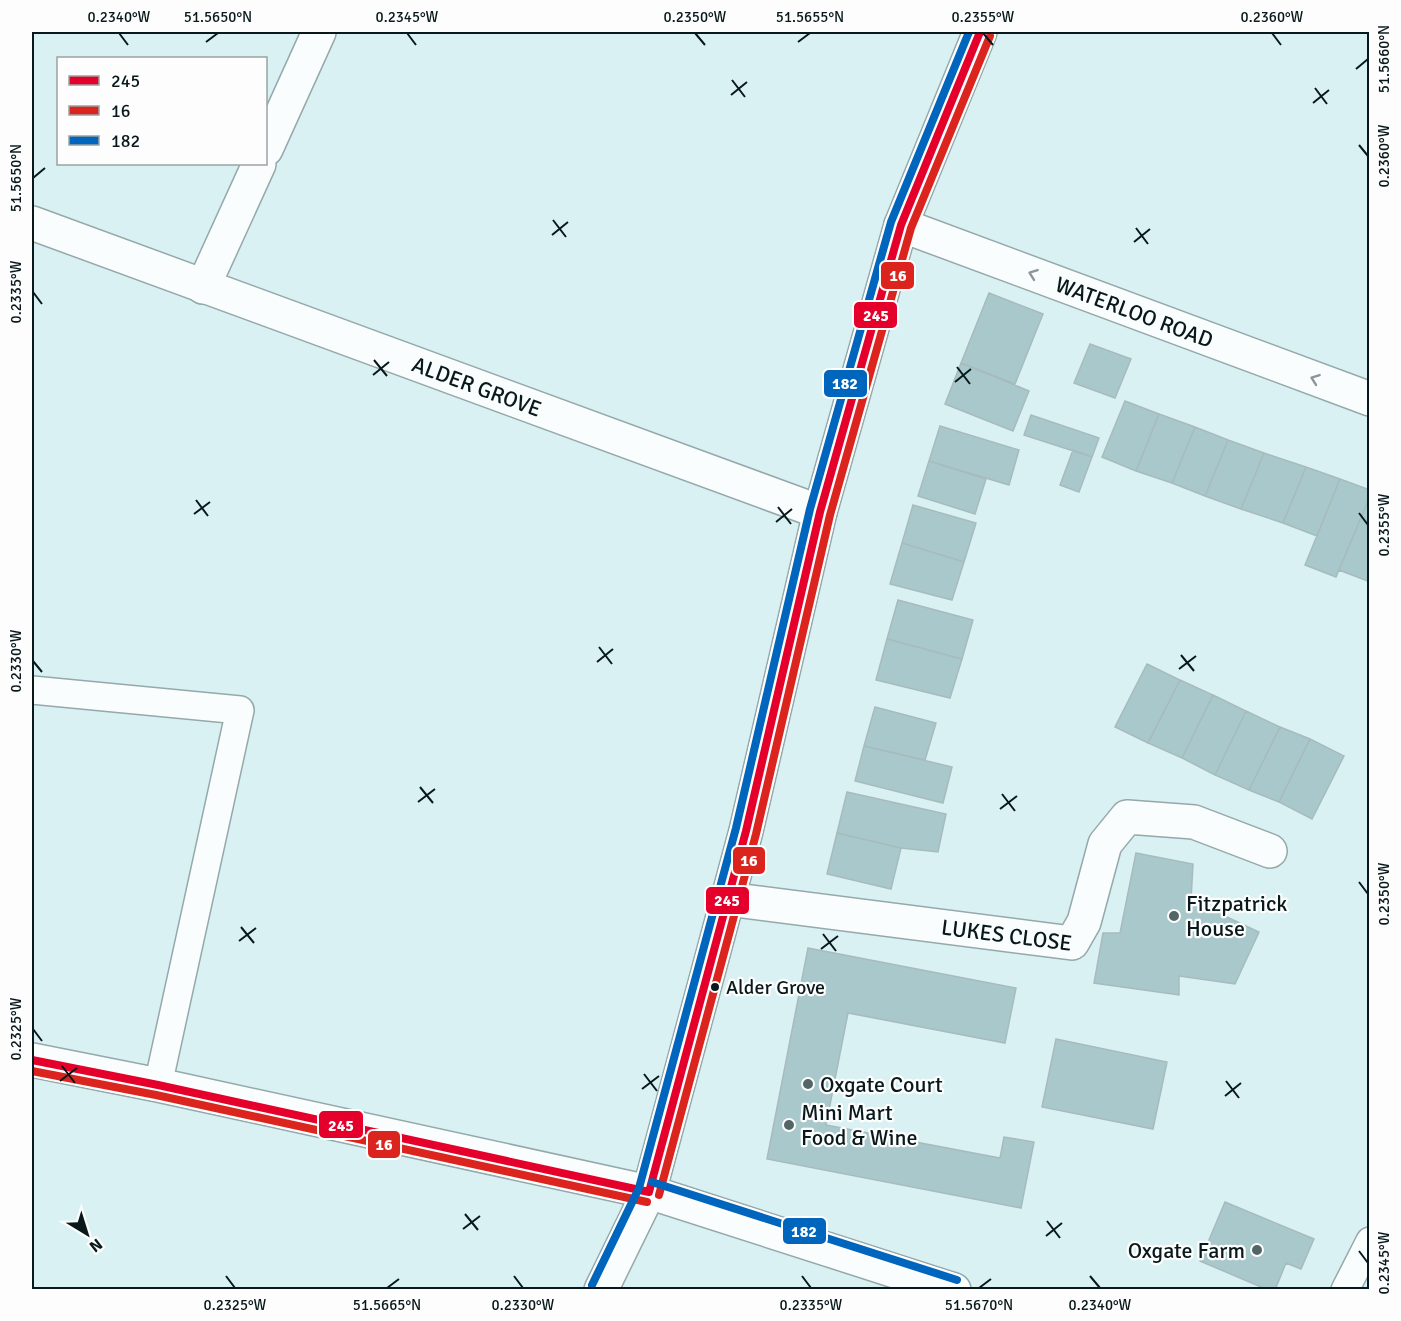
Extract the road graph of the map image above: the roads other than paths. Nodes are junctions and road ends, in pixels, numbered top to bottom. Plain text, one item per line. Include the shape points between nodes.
1 (319, 32) edge
2 (980, 32) edge
3 (267, 147) edge
4 (259, 165) edge
5 (32, 223) edge
6 (901, 225) junction
7 (203, 287) junction
8 (1370, 399) edge
9 (820, 512) junction
10 (32, 690) edge
11 (1270, 851) dead end
12 (727, 899) junction
13 (32, 1060) edge
14 (158, 1085) junction
15 (649, 1192) junction
16 (1370, 1241) edge
17 (601, 1290) edge
18 (954, 1290) edge
19 (1345, 1290) edge

1 - 3 street
2 - 6 street
4 - 7 street
5 - 7 street, ALDER GROVE
8 -> 6 street, WATERLOO ROAD
6 - 9 street
7 - 9 street, ALDER GROVE
9 - 12 street
10 - 14 lane via 240,710
11 - 12 street, LUKES CLOSE via 1194,822 1127,817 1105,844 1083,922 1072,943
12 - 15 street
13 - 14 street
14 - 15 street
15 - 17 street
15 - 18 street
16 - 19 lane

